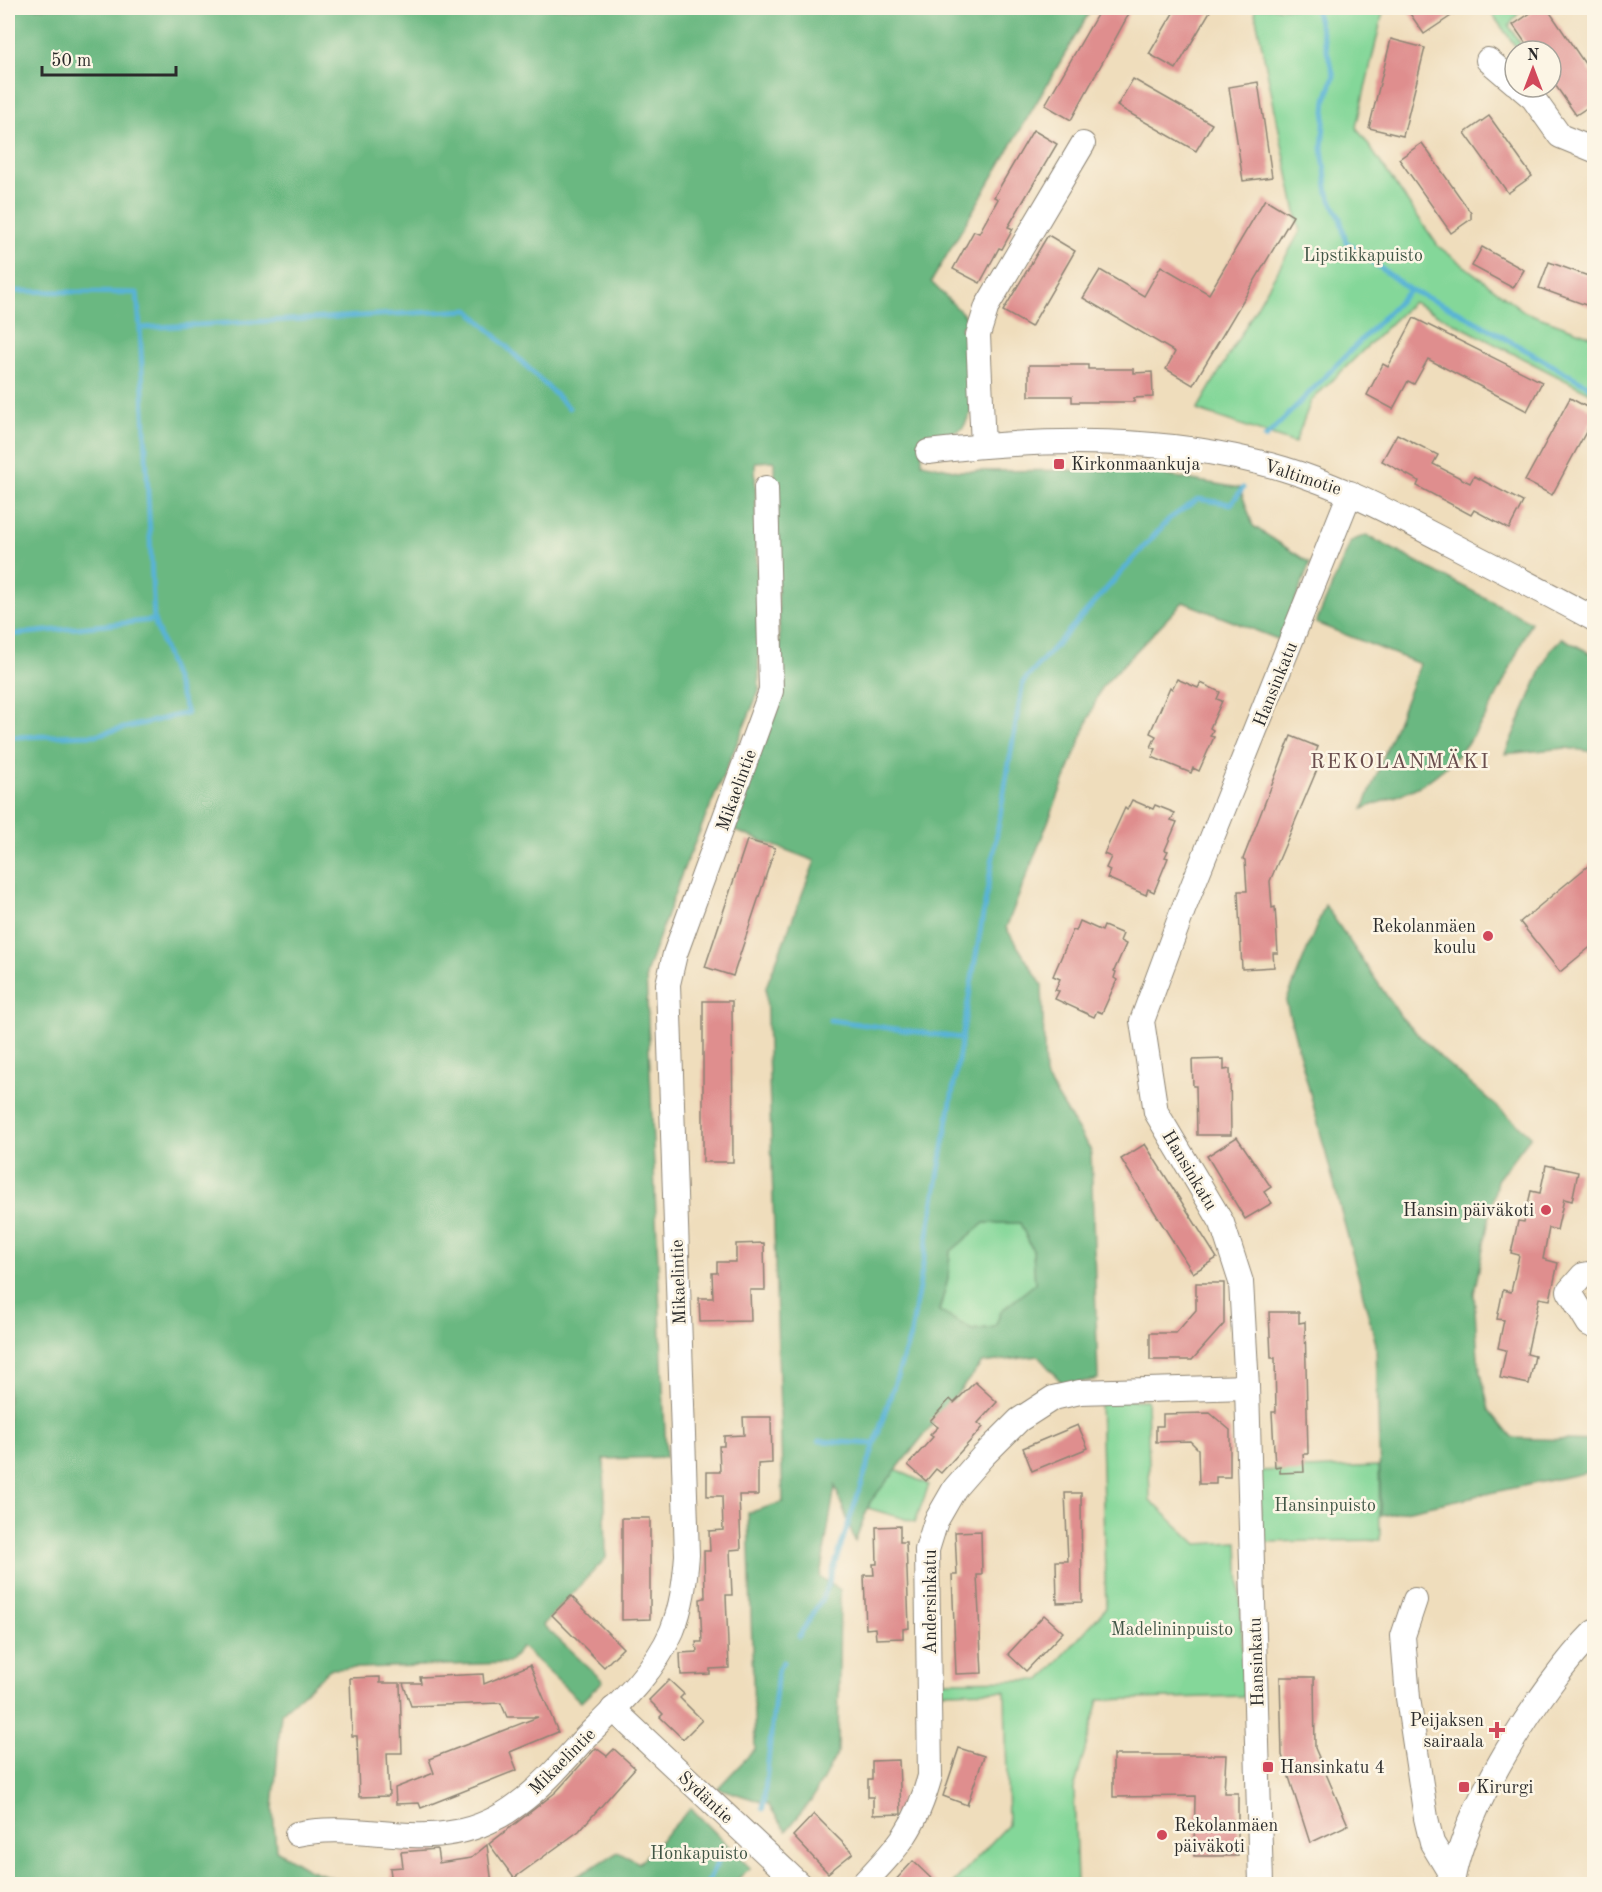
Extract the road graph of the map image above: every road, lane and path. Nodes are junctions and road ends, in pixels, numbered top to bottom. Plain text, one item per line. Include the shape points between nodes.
1 (1488, 60) dead end
2 (1503, 73) edge
3 (1534, 99) edge
4 (1083, 144) dead end
5 (1594, 150) edge
6 (983, 446) junction
7 (928, 452) dead end
8 (766, 488) dead end
9 (1350, 493) junction
10 (1594, 619) edge
11 (1594, 1273) edge
12 (1594, 1326) edge
13 (1247, 1386) junction
14 (1415, 1600) dead end
15 (1594, 1632) edge
16 (613, 1710) junction
17 (297, 1834) dead end
18 (1452, 1881) edge
19 (799, 1884) edge
20 (863, 1884) edge
21 (1261, 1884) edge

1 - 2 street
3 - 5 street via 1560,136
4 - 6 street via 987,306 978,335
6 - 7 street, Valtimotie
6 - 9 street, Valtimotie via 1089,442 1168,445 1274,466
8 - 16 street, Mikaelintie via 771,691 675,954 668,984 687,1555 684,1589 672,1631 658,1655
9 - 10 street, Valtimotie
9 - 13 street, Hansinkatu via 1142,1021 1156,1112 1222,1223 1241,1281
11 - 12 street via 1583,1275 1569,1291
13 - 20 street, Andersinkatu via 1080,1392 1053,1398 1019,1420 955,1488 936,1521 927,1550 930,1776 921,1809 909,1832
13 - 21 street, Hansinkatu
14 - 18 street via 1403,1636 1408,1698 1432,1843
15 - 18 street via 1543,1696 1500,1764 1474,1816
16 - 17 street, Mikaelintie via 518,1805 481,1825 427,1836 317,1829
16 - 19 street, Sydäntie

